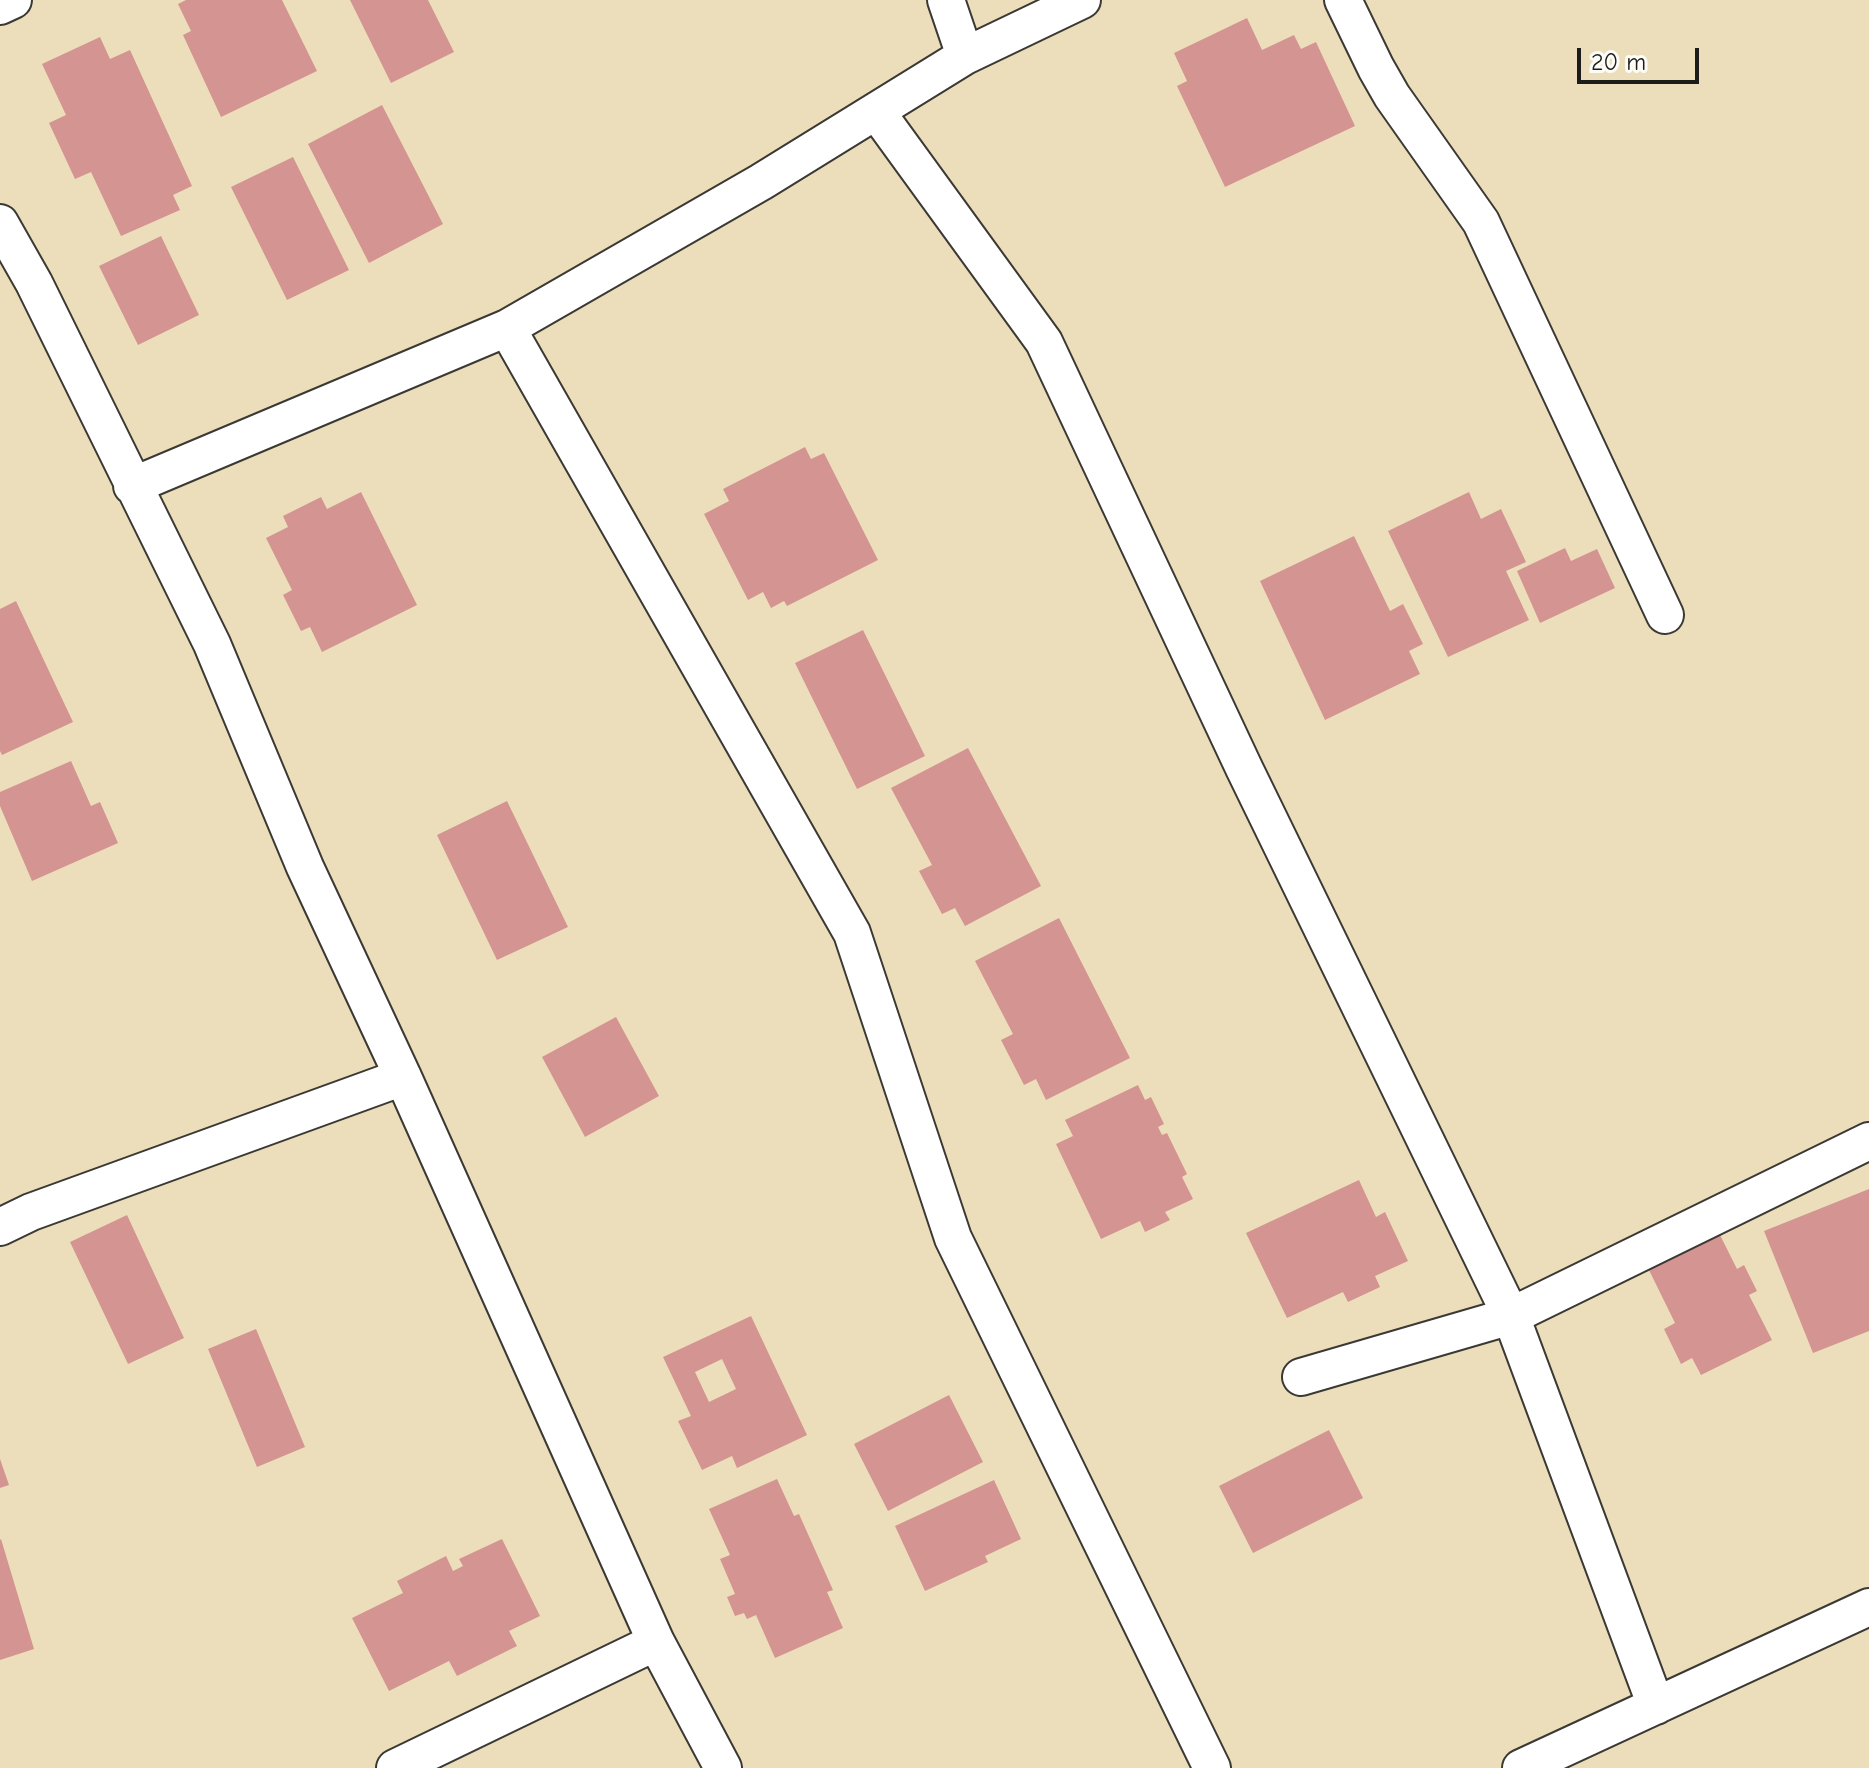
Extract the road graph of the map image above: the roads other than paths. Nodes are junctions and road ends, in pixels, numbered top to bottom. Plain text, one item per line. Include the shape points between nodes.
1 (13, 0) edge
2 (946, 0) edge
3 (1082, 0) edge
4 (1343, 0) edge
5 (0, 6) edge
6 (965, 56) junction
7 (876, 111) junction
8 (0, 223) edge
9 (507, 328) junction
10 (132, 486) junction
11 (1665, 615) dead end
12 (403, 1077) junction
13 (1869, 1141) edge
14 (0, 1227) edge
15 (1511, 1316) junction
16 (1301, 1377) dead end
17 (1869, 1607) edge
18 (656, 1642) junction
19 (1656, 1706) junction
20 (395, 1768) edge
21 (723, 1768) edge
22 (1212, 1768) edge
23 (1521, 1768) edge

1 - 5 street
2 - 6 street
3 - 6 street
4 - 11 street via 1392,96 1481,222
6 - 7 street
7 - 9 street
7 - 15 street via 1044,342
8 - 10 street
9 - 10 street
9 - 22 street via 852,933 953,1238
10 - 12 street via 212,644 305,867
12 - 14 street
12 - 18 street
13 - 15 street
15 - 16 street
15 - 19 street
17 - 19 street
18 - 20 street
18 - 21 street
19 - 23 street

